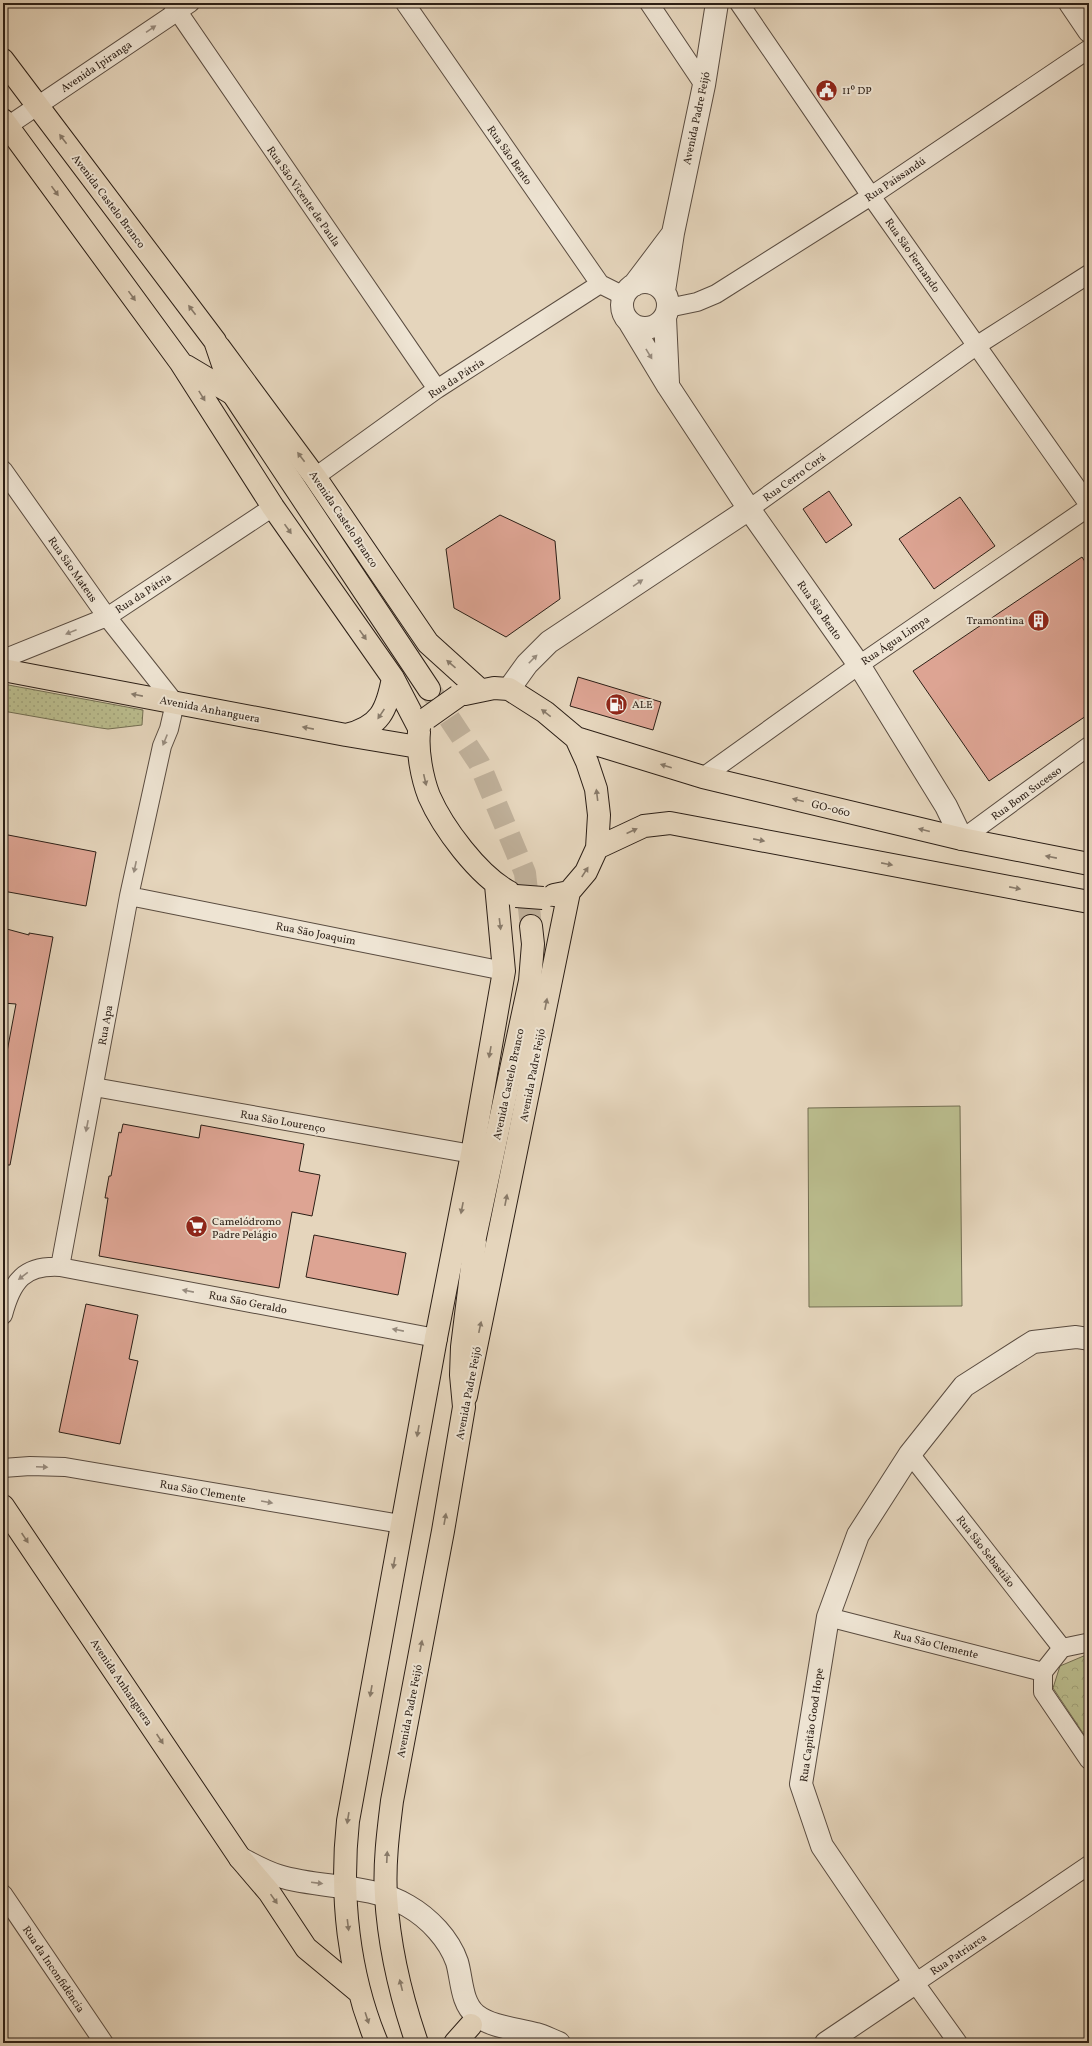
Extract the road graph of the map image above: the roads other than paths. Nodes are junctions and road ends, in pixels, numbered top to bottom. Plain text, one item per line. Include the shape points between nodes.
1 (406, 3) edge
2 (649, 3) edge
3 (718, 3) edge
4 (739, 3) edge
5 (1070, 3) edge
6 (180, 6) edge
7 (1089, 31) edge
8 (1089, 49) edge
9 (3, 60) edge
10 (704, 85) junction
11 (38, 105) junction
12 (4, 125) edge
13 (871, 196) junction
14 (672, 233) junction
15 (1089, 274) edge
16 (600, 284) junction
17 (629, 290) junction
18 (666, 304) junction
19 (630, 322) junction
20 (215, 341) junction
21 (976, 346) junction
22 (181, 363) junction
23 (668, 386) junction
24 (438, 389) junction
25 (233, 394) junction
26 (3, 470) edge
27 (315, 477) junction
28 (1089, 506) edge
29 (273, 508) junction
30 (749, 509) junction
31 (107, 617) junction
32 (3, 659) edge
33 (859, 665) junction
34 (3, 670) edge
35 (393, 678) junction
36 (430, 689) tunnel mouth
37 (509, 689) junction
38 (480, 690) junction
39 (175, 703) junction
40 (421, 731) junction
41 (346, 735) junction
42 (576, 738) junction
43 (1089, 746) edge
44 (703, 777) junction
45 (962, 839) junction
46 (597, 848) junction
47 (1089, 864) edge
48 (496, 885) junction
49 (568, 892) junction
50 (128, 896) junction
51 (1089, 902) edge
52 (531, 926) tunnel mouth
53 (504, 970) junction
54 (94, 1088) junction
55 (472, 1154) junction
56 (475, 1242) junction
57 (60, 1267) junction
58 (3, 1315) edge
59 (436, 1338) junction
60 (1089, 1339) edge
61 (424, 1402) junction
62 (464, 1407) junction
63 (910, 1454) junction
64 (3, 1468) edge
65 (3, 1506) edge
66 (401, 1524) junction
67 (828, 1617) junction
68 (1088, 1638) edge
69 (1062, 1648) junction
70 (1043, 1672) junction
71 (1089, 1760) edge
72 (240, 1858) junction
73 (1089, 1865) edge
74 (344, 1886) junction
75 (3, 1894) edge
76 (386, 1896) junction
77 (915, 1983) junction
78 (360, 1992) junction
79 (471, 2026) junction
80 (104, 2043) edge
81 (377, 2043) edge
82 (417, 2043) edge
83 (455, 2043) edge
84 (539, 2043) edge
85 (559, 2043) edge
86 (826, 2043) edge
87 (958, 2043) edge

1 - 16 street, Rua São Bento
2 - 10 street
3 - 10 street, Avenida Padre Feijó
4 - 13 street, Rua São Fernando
5 - 7 street
11 -> 6 street, Avenida Ipiranga
6 - 24 street, Rua São Vicente de Paula
8 - 13 street, Rua Paissandú
9 - 11 main road, Avenida Castelo Branco
10 - 14 street, Avenida Padre Feijó
11 - 12 street, Avenida Ipiranga
20 -> 11 main road, Avenida Castelo Branco
12 -> 22 main road, Avenida Castelo Branco
13 - 18 street, Rua Paissandú via 716,294 697,302
13 - 21 street, Rua São Fernando
14 - 17 street, Avenida Padre Feijó
14 - 18 street, Avenida Padre Feijó
15 - 21 street, Rua Cerro Corá
16 - 17 street, Rua São Bento
16 - 24 street, Rua da Pátria
17 - 18 street via 645,282 656,284
17 - 19 street via 622,306 624,315
18 - 19 street via 655,326 642,328
18 - 23 street
19 -> 23 street, Rua São Bento
20 - 25 main road, Avenida Castelo Branco
27 -> 20 main road, Avenida Castelo Branco
21 - 28 street, Rua São Fernando
21 - 30 street, Rua Cerro Corá
22 - 25 main road, Avenida Castelo Branco
22 -> 29 main road, Avenida Castelo Branco
23 - 30 street, Rua São Bento
24 - 27 street, Rua da Pátria
25 - 36 main road, Avenida Castelo Branco
26 - 31 street, Rua São Mateus
38 -> 27 main road, Avenida Castelo Branco via 428,643
28 - 33 street, Rua Água Limpa
29 - 31 street, Rua da Pátria
29 -> 35 main road, Avenida Castelo Branco
30 - 33 street, Rua São Bento
37 -> 30 street, Rua Cerro Corá via 527,664 549,642
31 -> 32 street, Rua da Pátria
31 - 39 street, Rua São Mateus
33 - 44 street, Rua Água Limpa
33 - 45 street, Rua São Bento via 946,806
39 -> 34 main road, Avenida Anhanguera
35 - 40 main road, Avenida Castelo Branco
35 -> 41 main road via 389,700 374,724 361,732
37 - 38 main road
42 -> 37 main road, GO-060 via 545,712
38 - 40 main road, bridge via 458,696
41 -> 39 main road, Avenida Anhanguera
39 -> 50 street, Rua Apa via 162,746
40 - 41 main road, Avenida Anhanguera
40 -> 48 main road, Avenida Castelo Branco via 429,795 470,859
44 -> 42 main road, GO-060 / GO-060
46 -> 42 main road via 599,815 596,789
43 - 45 street, Rua Bom Sucesso
45 -> 44 main road, GO-060 / GO-060
47 -> 45 main road, GO-060 / GO-060
49 -> 46 main road via 586,872
46 -> 51 main road via 644,826 670,823
48 - 49 main road, Avenida Castelo Branco, bridge via 516,896 543,898
48 -> 53 main road
62 -> 49 main road, Avenida Padre Feijó
50 - 53 street, Rua São Joaquim
50 - 54 street, Rua Apa
52 - 56 main road, Avenida Castelo Branco via 533,944 530,981
53 -> 55 main road
54 - 55 street, Rua São Lourenço
54 -> 57 street, Rua Apa
55 -> 59 main road
56 - 61 main road, Avenida Castelo Branco via 437,1372
56 - 62 main road, Avenida Castelo Branco via 462,1347
57 -> 58 street via 46,1266 35,1269 19,1279 13,1287
59 -> 57 street, Rua São Geraldo
59 - 61 main road
60 - 63 street, Rua Capitão Good Hope via 1076,1336 1033,1342 964,1386
61 -> 66 main road
76 -> 62 main road, Avenida Padre Feijó via 386,1863 392,1801 442,1539
63 - 67 street, Rua Capitão Good Hope via 858,1535
63 - 69 street, Rua São Sebastião
64 -> 66 street, Rua São Clemente via 65,1467
65 -> 72 main road, Avenida Anhanguera
66 -> 74 main road via 348,1821 344,1852
67 - 70 street, Rua São Clemente
67 - 77 street, Rua Capitão Good Hope via 801,1784 822,1846
68 - 69 street
69 - 70 street
70 - 71 street via 1043,1692
72 -> 74 street via 279,1876
72 -> 78 main road, Avenida Anhanguera via 269,1892 306,1948
73 - 77 street, Rua Patriarca
74 - 76 street
74 -> 78 main road via 351,1947
75 - 80 street, Rua da Inconfidência
76 - 79 street via 402,1914 430,1937 440,1950 458,2011
82 -> 76 main road via 397,1970
76 - 85 street via 408,1905 438,1930 456,1960 469,2009 477,2016
77 - 86 street, Rua Patriarca
77 - 87 street, Rua Capitão Good Hope
78 -> 81 main road
79 - 83 main road
79 - 84 street

